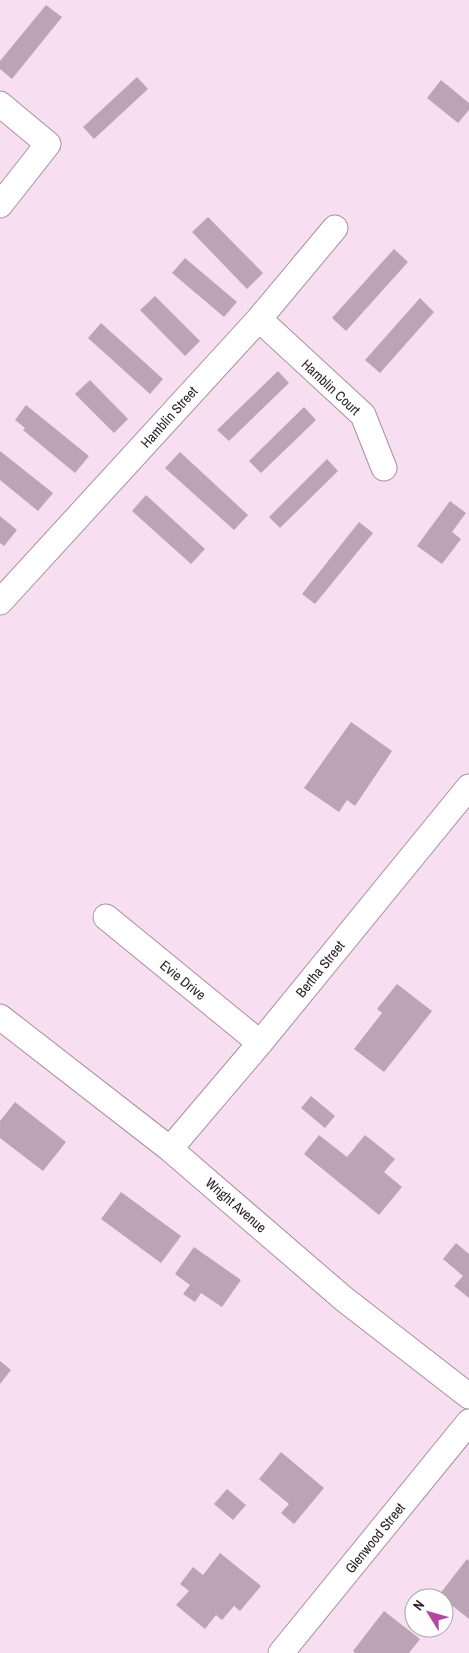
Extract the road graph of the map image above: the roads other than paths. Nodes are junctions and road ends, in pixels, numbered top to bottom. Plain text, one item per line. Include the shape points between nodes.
1 (0, 104) edge
2 (0, 204) edge
3 (334, 228) dead end
4 (259, 319) junction
5 (384, 468) dead end
6 (0, 602) edge
7 (469, 787) edge
8 (106, 918) dead end
9 (0, 1017) edge
10 (260, 1043) junction
11 (170, 1149) junction
12 (469, 1396) edge
13 (469, 1422) edge
14 (281, 1653) edge

1 - 2 street via 48,144
3 - 4 street, Hamblin Street
4 - 5 street, Hamblin Court via 363,415
4 - 6 street, Hamblin Street
7 - 10 street, Bertha Street
8 - 10 street, Evie Drive
9 - 11 street, Wright Avenue
10 - 11 street, Bertha Street
11 - 12 street, Wright Avenue via 344,1299
13 - 14 street, Glenwood Street

